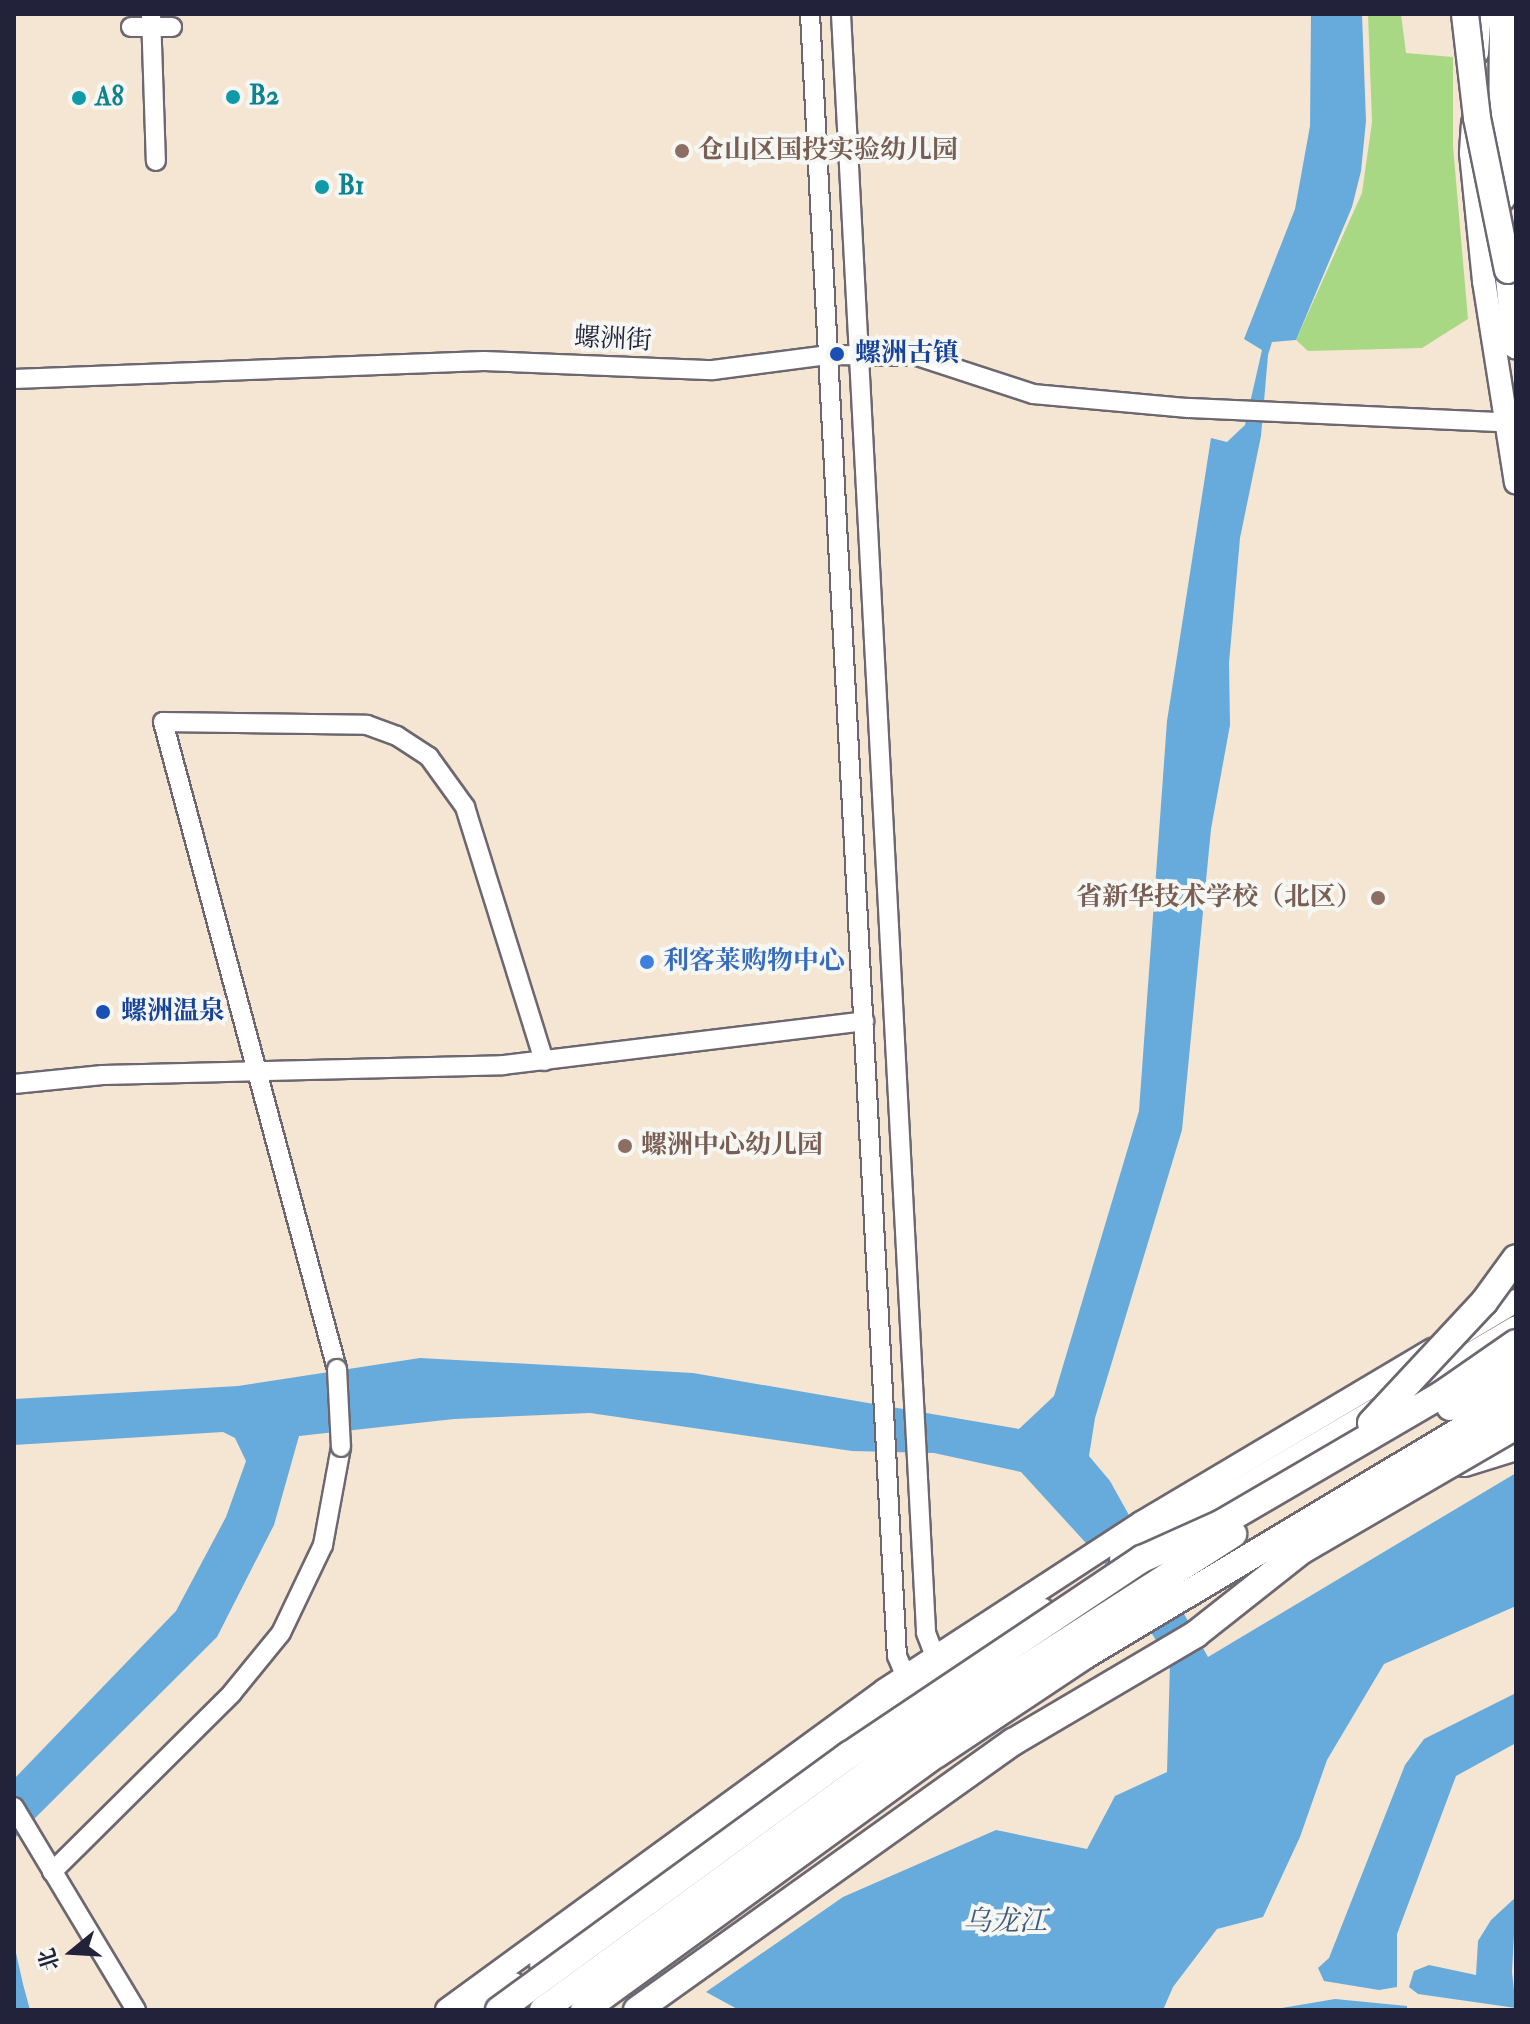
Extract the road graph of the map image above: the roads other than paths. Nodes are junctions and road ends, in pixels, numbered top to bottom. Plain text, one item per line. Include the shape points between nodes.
1 (810, 14) edge
2 (841, 14) edge
3 (1465, 14) edge
4 (1480, 14) edge
5 (1503, 14) edge
6 (151, 20) edge
7 (131, 27) dead end
8 (172, 27) dead end
9 (156, 161) dead end
10 (1508, 270) junction
11 (1516, 345) edge
12 (829, 355) junction
13 (860, 356) junction
14 (14, 379) edge
15 (1511, 423) edge
16 (1516, 482) edge
17 (864, 1021) junction
18 (544, 1061) junction
19 (257, 1075) junction
20 (14, 1084) edge
21 (1516, 1258) edge
22 (1516, 1301) edge
23 (1516, 1327) edge
24 (1516, 1343) edge
25 (1516, 1370) edge
26 (1516, 1397) edge
27 (1516, 1426) edge
28 (1516, 1447) edge
29 (1302, 1474) junction
30 (1416, 1482) junction
31 (1146, 1531) junction
32 (939, 1667) junction
33 (910, 1686) junction
34 (14, 1807) edge
35 (52, 1872) junction
36 (136, 2010) edge
37 (447, 2010) edge
38 (479, 2010) edge
39 (499, 2010) edge
40 (543, 2010) edge
41 (584, 2010) edge
42 (637, 2010) edge

1 - 12 street
2 - 13 street
3 - 10 highway, bridge via 1477,118
4 - 15 main road via 1471,153
5 - 10 highway, bridge via 1499,168
6 - 7 street
6 - 8 street
6 - 9 street
10 - 11 highway
12 - 13 street, 螺洲街
12 - 14 street, 螺洲街 via 713,370 484,361
12 - 17 street
13 - 15 street, 螺洲街 via 917,356 1033,394 1201,409
13 - 32 street via 927,1642
15 - 16 main road
17 - 18 street
17 - 33 street via 897,1656
18 - 19 street
18 - 19 street via 465,807 429,757 367,725 163,722
19 - 20 street via 148,1074
19 - 35 street, bridge via 337,1369 341,1447 323,1545 281,1633 232,1693
21 - 29 highway, bridge via 1496,1289 1384,1413
22 - 31 main road
23 - 31 main road
24 - 29 highway, bridge via 1441,1395
25 - 40 highway, bridge via 1192,1558 918,1737
26 - 41 highway, bridge via 1084,1656 937,1754
27 - 30 highway, bridge
28 - 30 highway, bridge
29 - 39 highway, bridge via 1222,1523 1142,1559 936,1696
30 - 42 highway, bridge via 1301,1551 1196,1634 1013,1742
31 - 32 main road
32 - 33 main road
33 - 37 main road
33 - 38 main road
34 - 35 street
35 - 36 street

